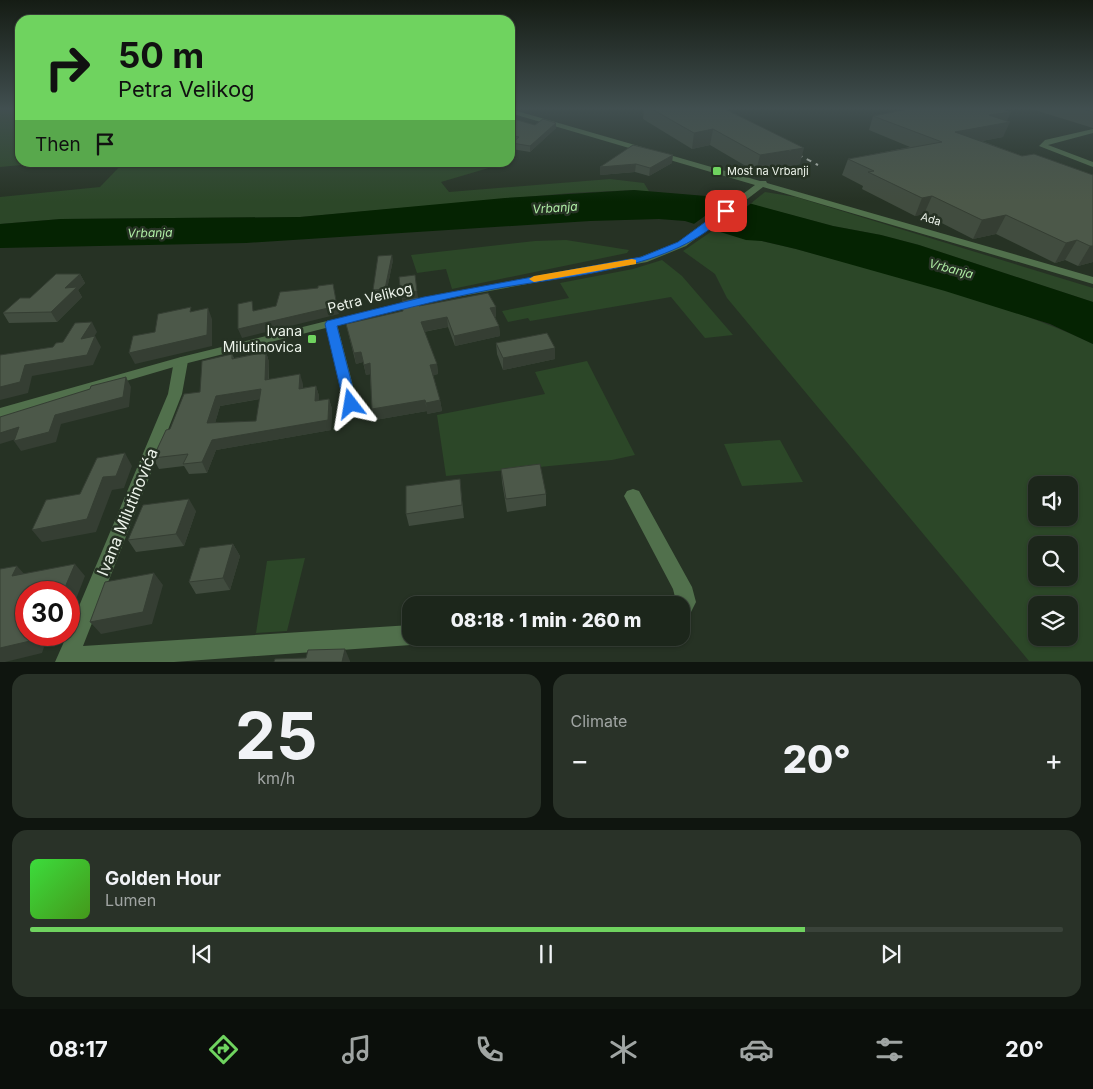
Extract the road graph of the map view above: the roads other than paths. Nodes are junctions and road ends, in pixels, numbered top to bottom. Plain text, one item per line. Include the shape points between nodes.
1 (603, 139) edge
2 (1061, 139) edge
3 (1093, 165) edge
4 (759, 186) junction
5 (1093, 281) edge
6 (331, 324) junction
7 (181, 361) junction
8 (351, 404) dead end
9 (0, 413) edge
10 (633, 496) dead end
11 (684, 596) edge
12 (402, 636) edge
13 (67, 660) edge

1 - 4 street, Ada
2 - 3 street via 1044,146
4 - 5 street, Ada
4 - 6 street, Petra Velikog via 674,248 643,260 480,289
6 - 7 street, Petra Velikog
6 - 8 street
7 - 9 street, Petra Velikog
7 - 13 street, Ivana Milutinovića via 175,394
10 - 11 street
12 - 13 street

